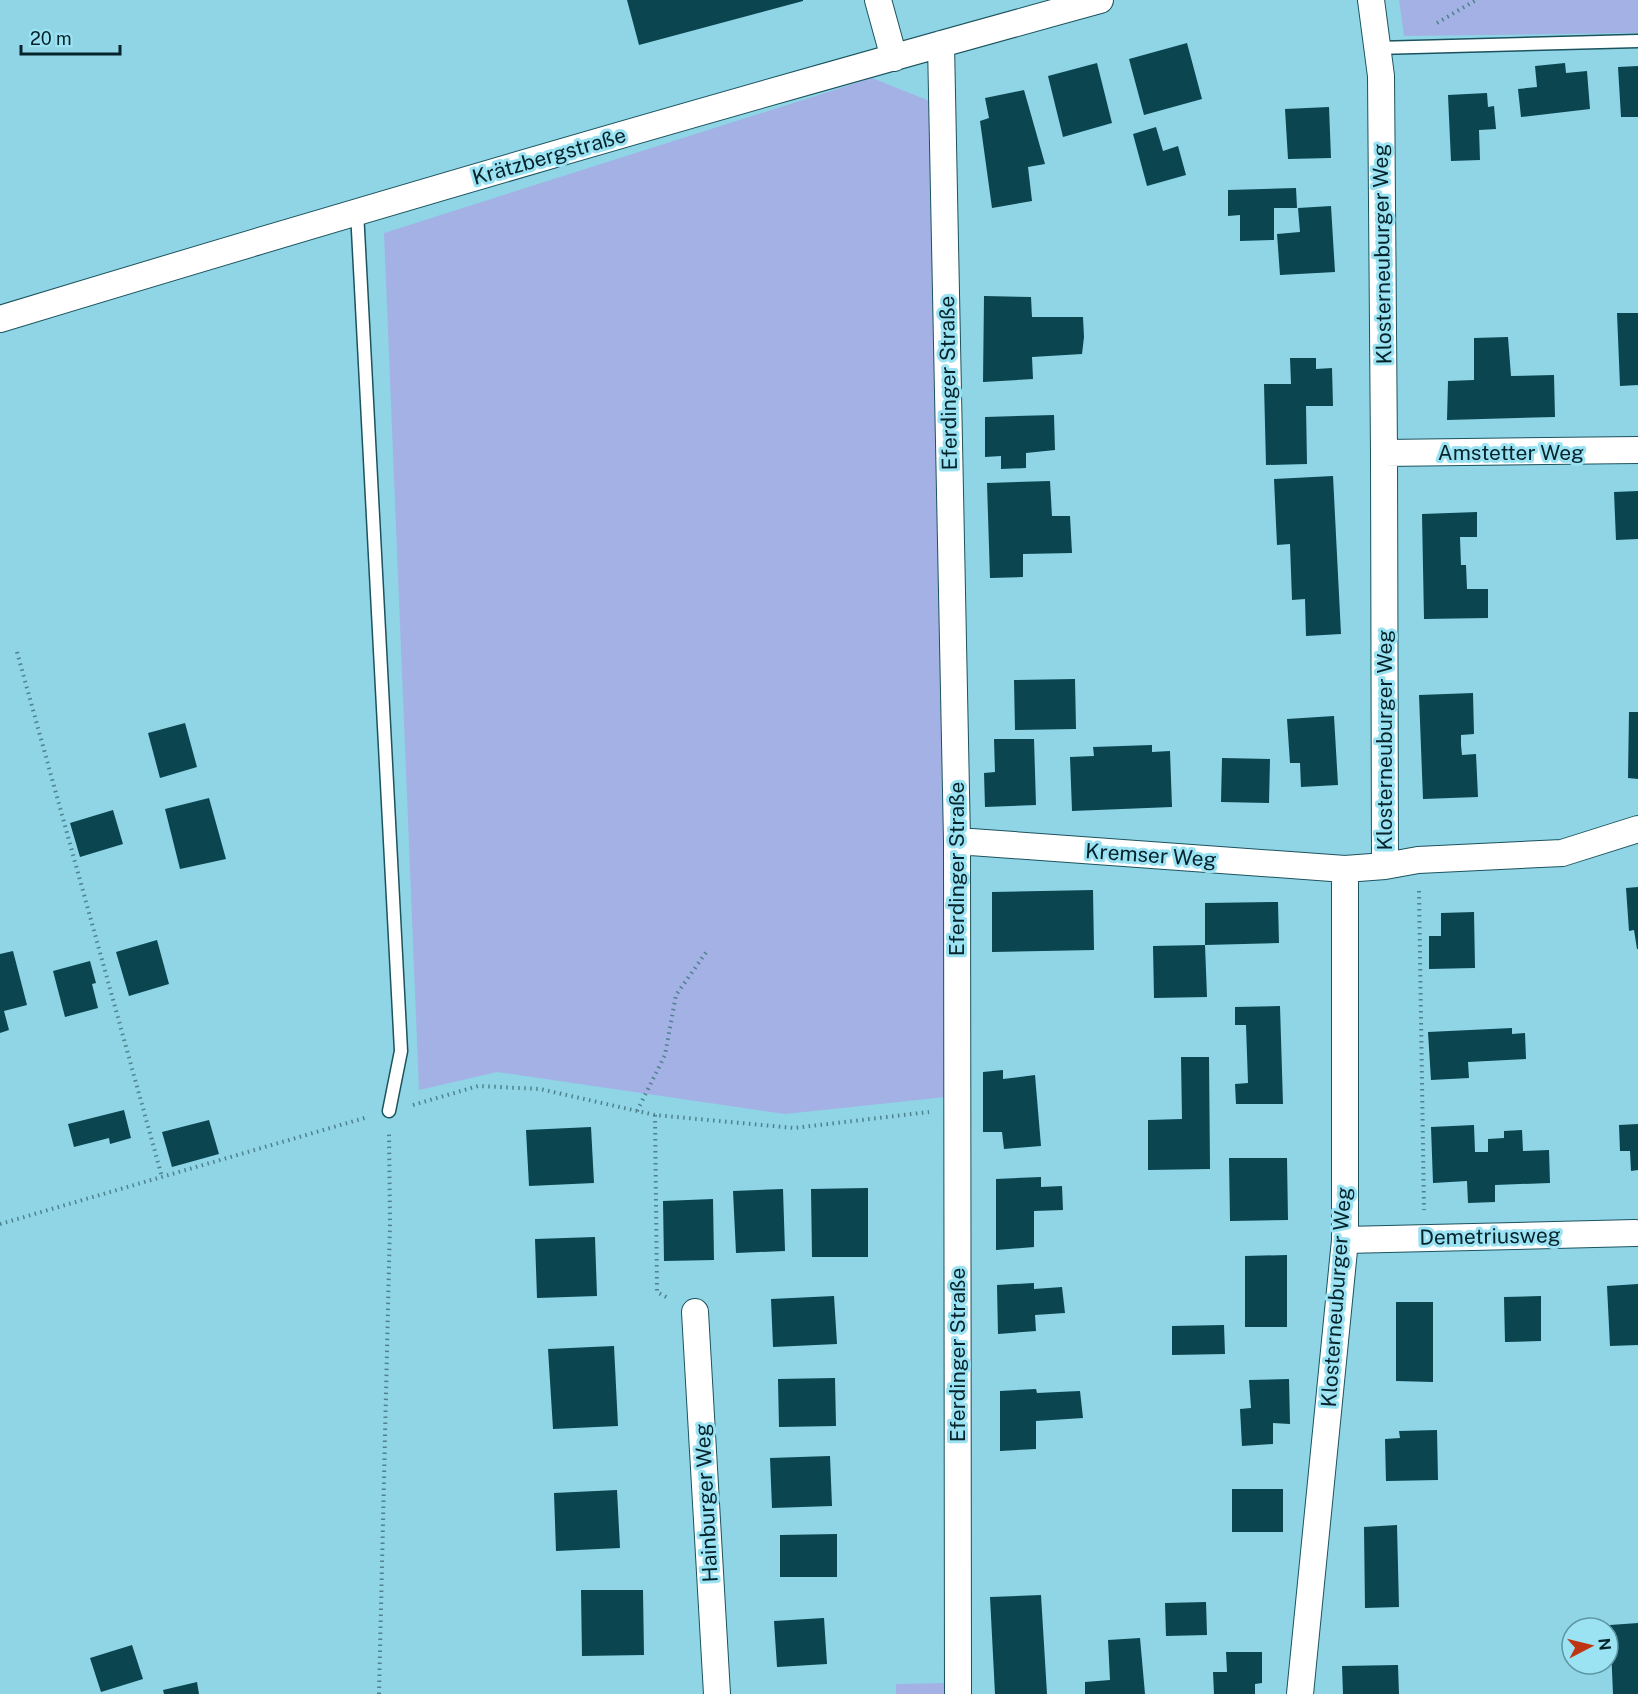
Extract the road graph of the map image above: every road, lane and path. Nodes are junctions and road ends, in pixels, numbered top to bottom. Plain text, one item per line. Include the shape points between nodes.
1 (878, 0) edge
2 (1101, 0) edge
3 (1371, 0) edge
4 (1638, 40) edge
5 (941, 44) junction
6 (1377, 48) junction
7 (894, 58) junction
8 (357, 211) junction
9 (0, 319) edge
10 (1638, 450) edge
11 (1384, 453) junction
12 (17, 652) dead end
13 (1638, 829) edge
14 (957, 841) junction
15 (1418, 860) junction
16 (1385, 866) junction
17 (1345, 869) junction
18 (707, 951) dead end
19 (957, 1108) junction
20 (389, 1111) junction
21 (637, 1111) junction
22 (655, 1116) junction
23 (162, 1177) junction
24 (0, 1224) edge
25 (1635, 1233) dead end
26 (1424, 1238) junction
27 (1345, 1240) junction
28 (695, 1312) joint
29 (379, 1694) edge
30 (717, 1694) edge
31 (958, 1694) edge
32 (1300, 1694) edge

1 - 7 street
2 - 5 street, Krätzbergstraße
3 - 6 street, Klosterneuburger Weg
4 - 6 lane
5 - 7 street, Krätzbergstraße
5 - 14 street, Eferdinger Straße
6 - 11 street, Klosterneuburger Weg via 1381,76
7 - 8 street, Krätzbergstraße
8 - 9 street, Krätzbergstraße
8 - 20 lane via 401,1050
10 - 11 street, Amstetter Weg
11 - 16 street, Klosterneuburger Weg
12 - 23 path
13 - 15 street via 1562,853
14 - 17 street, Kremser Weg
14 - 19 street, Eferdinger Straße
15 - 16 street
15 - 26 path
16 - 17 street, Klosterneuburger Weg
17 - 27 street, Klosterneuburger Weg
18 - 21 path via 676,995 665,1055
19 - 22 path via 794,1128
19 - 31 street, Eferdinger Straße
20 - 21 path via 478,1086 540,1089
20 - 23 path
20 - 29 path
21 - 22 path
22 - 28 path via 657,1292
23 - 24 path
25 - 26 street, Demetriusweg
26 - 27 street, Demetriusweg
27 - 32 street, Klosterneuburger Weg
28 - 30 street, Hainburger Weg

